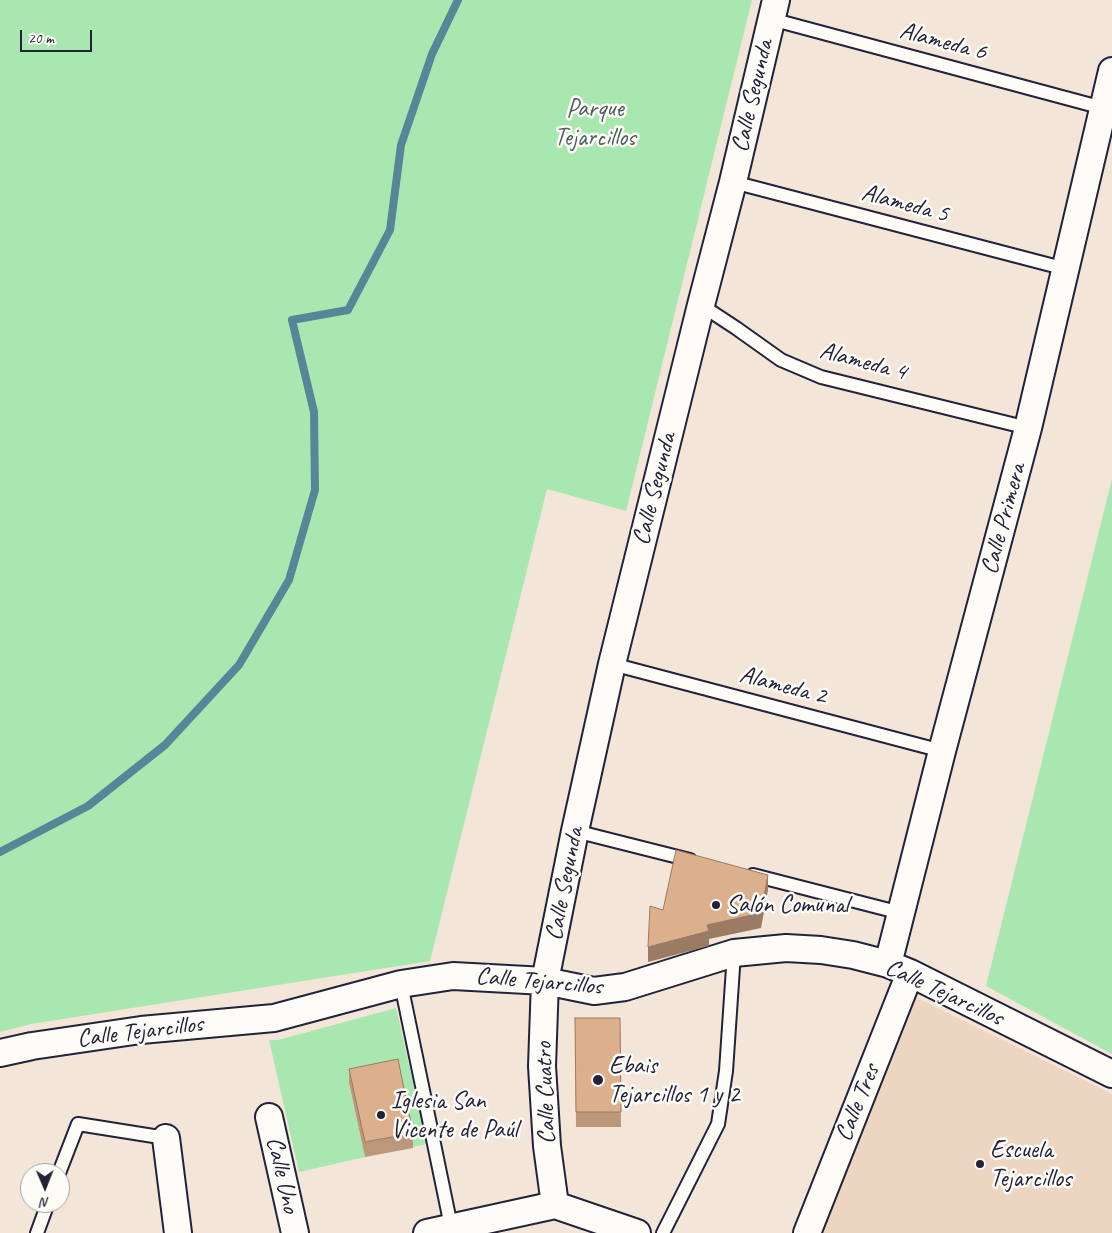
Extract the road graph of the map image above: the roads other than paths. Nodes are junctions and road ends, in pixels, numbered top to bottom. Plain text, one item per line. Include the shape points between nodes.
1 (774, 9) edge
2 (1112, 71) edge
3 (1103, 108) junction
4 (733, 182) junction
5 (1066, 270) junction
6 (701, 305) junction
7 (1028, 428) junction
8 (612, 664) junction
9 (942, 752) junction
10 (575, 831) junction
11 (700, 862) edge
12 (738, 872) edge
13 (901, 913) junction
14 (734, 953) junction
15 (899, 969) junction
16 (545, 981) junction
17 (401, 984) junction
18 (0, 1053) edge
19 (1112, 1074) edge
20 (269, 1117) dead end
21 (166, 1138) joint
22 (64, 1163) edge
23 (555, 1205) junction
24 (44, 1213) edge
25 (452, 1230) edge
26 (37, 1233) edge
27 (178, 1233) edge
28 (295, 1233) edge
29 (427, 1233) edge
30 (637, 1233) edge
31 (664, 1233) edge
32 (807, 1233) edge

1 - 3 lane, Alameda 6
1 - 4 street, Calle Segunda
2 - 3 street, Calle Primera
3 - 5 street, Calle Primera
4 - 5 lane, Alameda 5
4 - 6 street, Calle Segunda
5 - 7 street, Calle Primera
6 - 7 lane, Alameda 4 via 781,360 821,377
6 - 8 street, Calle Segunda
7 - 9 street, Calle Primera
8 - 9 lane, Alameda 2
8 - 10 street, Calle Segunda
9 - 13 street, Calle Primera
10 - 11 lane
10 - 16 street, Calle Segunda
12 - 13 lane
13 - 15 street, Calle Primera
14 - 15 street, Calle Tejarcillos via 786,948 821,950 854,955
14 - 16 street, Calle Tejarcillos via 625,987 594,990
14 - 31 lane via 726,1070 718,1124
15 - 19 street, Calle Tejarcillos
15 - 32 street, Calle Tres
16 - 17 street, Calle Tejarcillos via 452,976
16 - 23 street, Calle Cuatro via 542,1066
17 - 18 street, Calle Tejarcillos via 274,1018 141,1030
17 - 25 lane
20 - 28 street, Calle Uno
21 - 22 lane via 78,1124
21 - 27 street
23 - 25 street
23 - 30 street
24 - 26 lane
25 - 29 street

